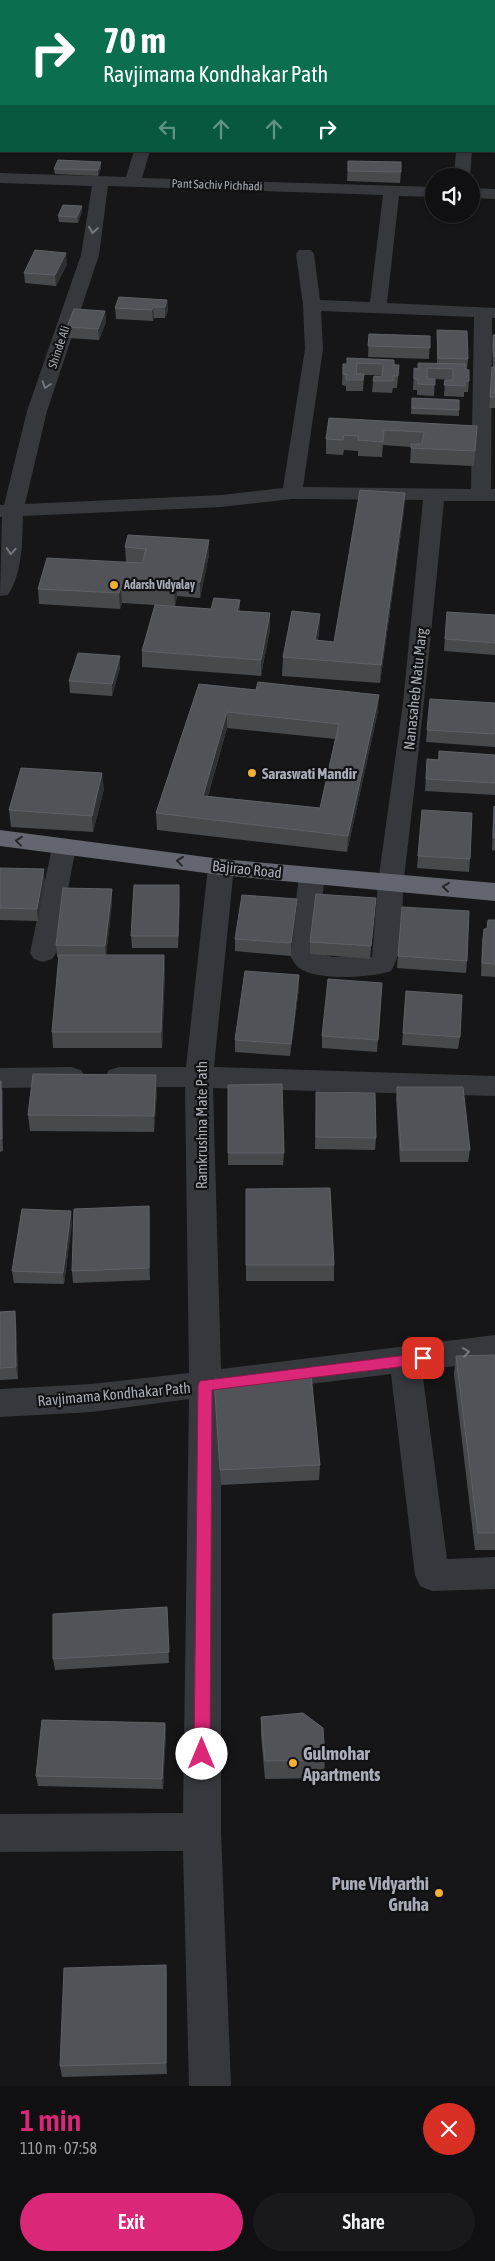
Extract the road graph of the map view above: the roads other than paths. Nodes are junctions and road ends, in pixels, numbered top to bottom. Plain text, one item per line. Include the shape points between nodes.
1 (142, 152) edge
2 (464, 152) edge
3 (463, 168) edge
4 (0, 178) edge
5 (101, 182) junction
6 (134, 182) junction
7 (392, 190) junction
8 (425, 192) edge
9 (305, 254) dead end
10 (312, 305) junction
11 (378, 308) junction
12 (489, 313) edge
13 (292, 493) junction
14 (488, 495) edge
15 (434, 496) junction
16 (7, 511) edge
17 (0, 590) edge
18 (0, 838) edge
19 (64, 847) junction
20 (220, 866) junction
21 (312, 875) junction
22 (391, 882) junction
23 (495, 892) edge
24 (43, 952) dead end
25 (198, 1077) junction
26 (0, 1078) edge
27 (495, 1086) edge
28 (495, 1348) edge
29 (406, 1360) junction
30 (205, 1385) junction
31 (0, 1403) edge
32 (495, 1573) edge
33 (202, 1832) junction
34 (0, 1833) edge
35 (210, 2086) edge

1 - 6 street
2 - 3 street
4 - 5 street, Pant Sachiv Pichhadi
5 - 6 street, Pant Sachiv Pichhadi
5 -> 16 street, Shinde Ali via 90,255
6 - 7 street, Pant Sachiv Pichhadi
7 - 8 street, Pant Sachiv Pichhadi
7 - 11 street
9 - 10 street
10 - 11 street
10 - 13 street via 314,349
11 - 12 street
12 - 14 street
13 - 15 street
13 - 16 street via 222,502
14 - 15 street
15 - 22 street, Nanasaheb Natu Marg via 414,703
16 -> 17 street, Shinde Ali via 10,560
19 -> 18 highway, Bajirao Road
20 -> 19 highway, Bajirao Road
19 - 24 street
20 - 21 highway, Bajirao Road
20 - 25 street, Ramkrushna Mate Path
21 - 22 highway, Bajirao Road
21 - 22 street, Nanasaheb Natu Marg via 303,955 307,961 318,964 382,965
23 -> 22 highway, Bajirao Road
25 - 26 street
25 - 27 street
25 - 30 street, Ramkrushna Mate Path
29 -> 28 street, Ravjimama Kondhakar Path
29 - 30 street, Ravjimama Kondhakar Path
29 - 32 street via 432,1575
30 - 31 street, Ravjimama Kondhakar Path via 92,1398
30 - 33 street, Ramkrushna Mate Path
33 - 34 street
33 - 35 street, Ramkrushna Mate Path

